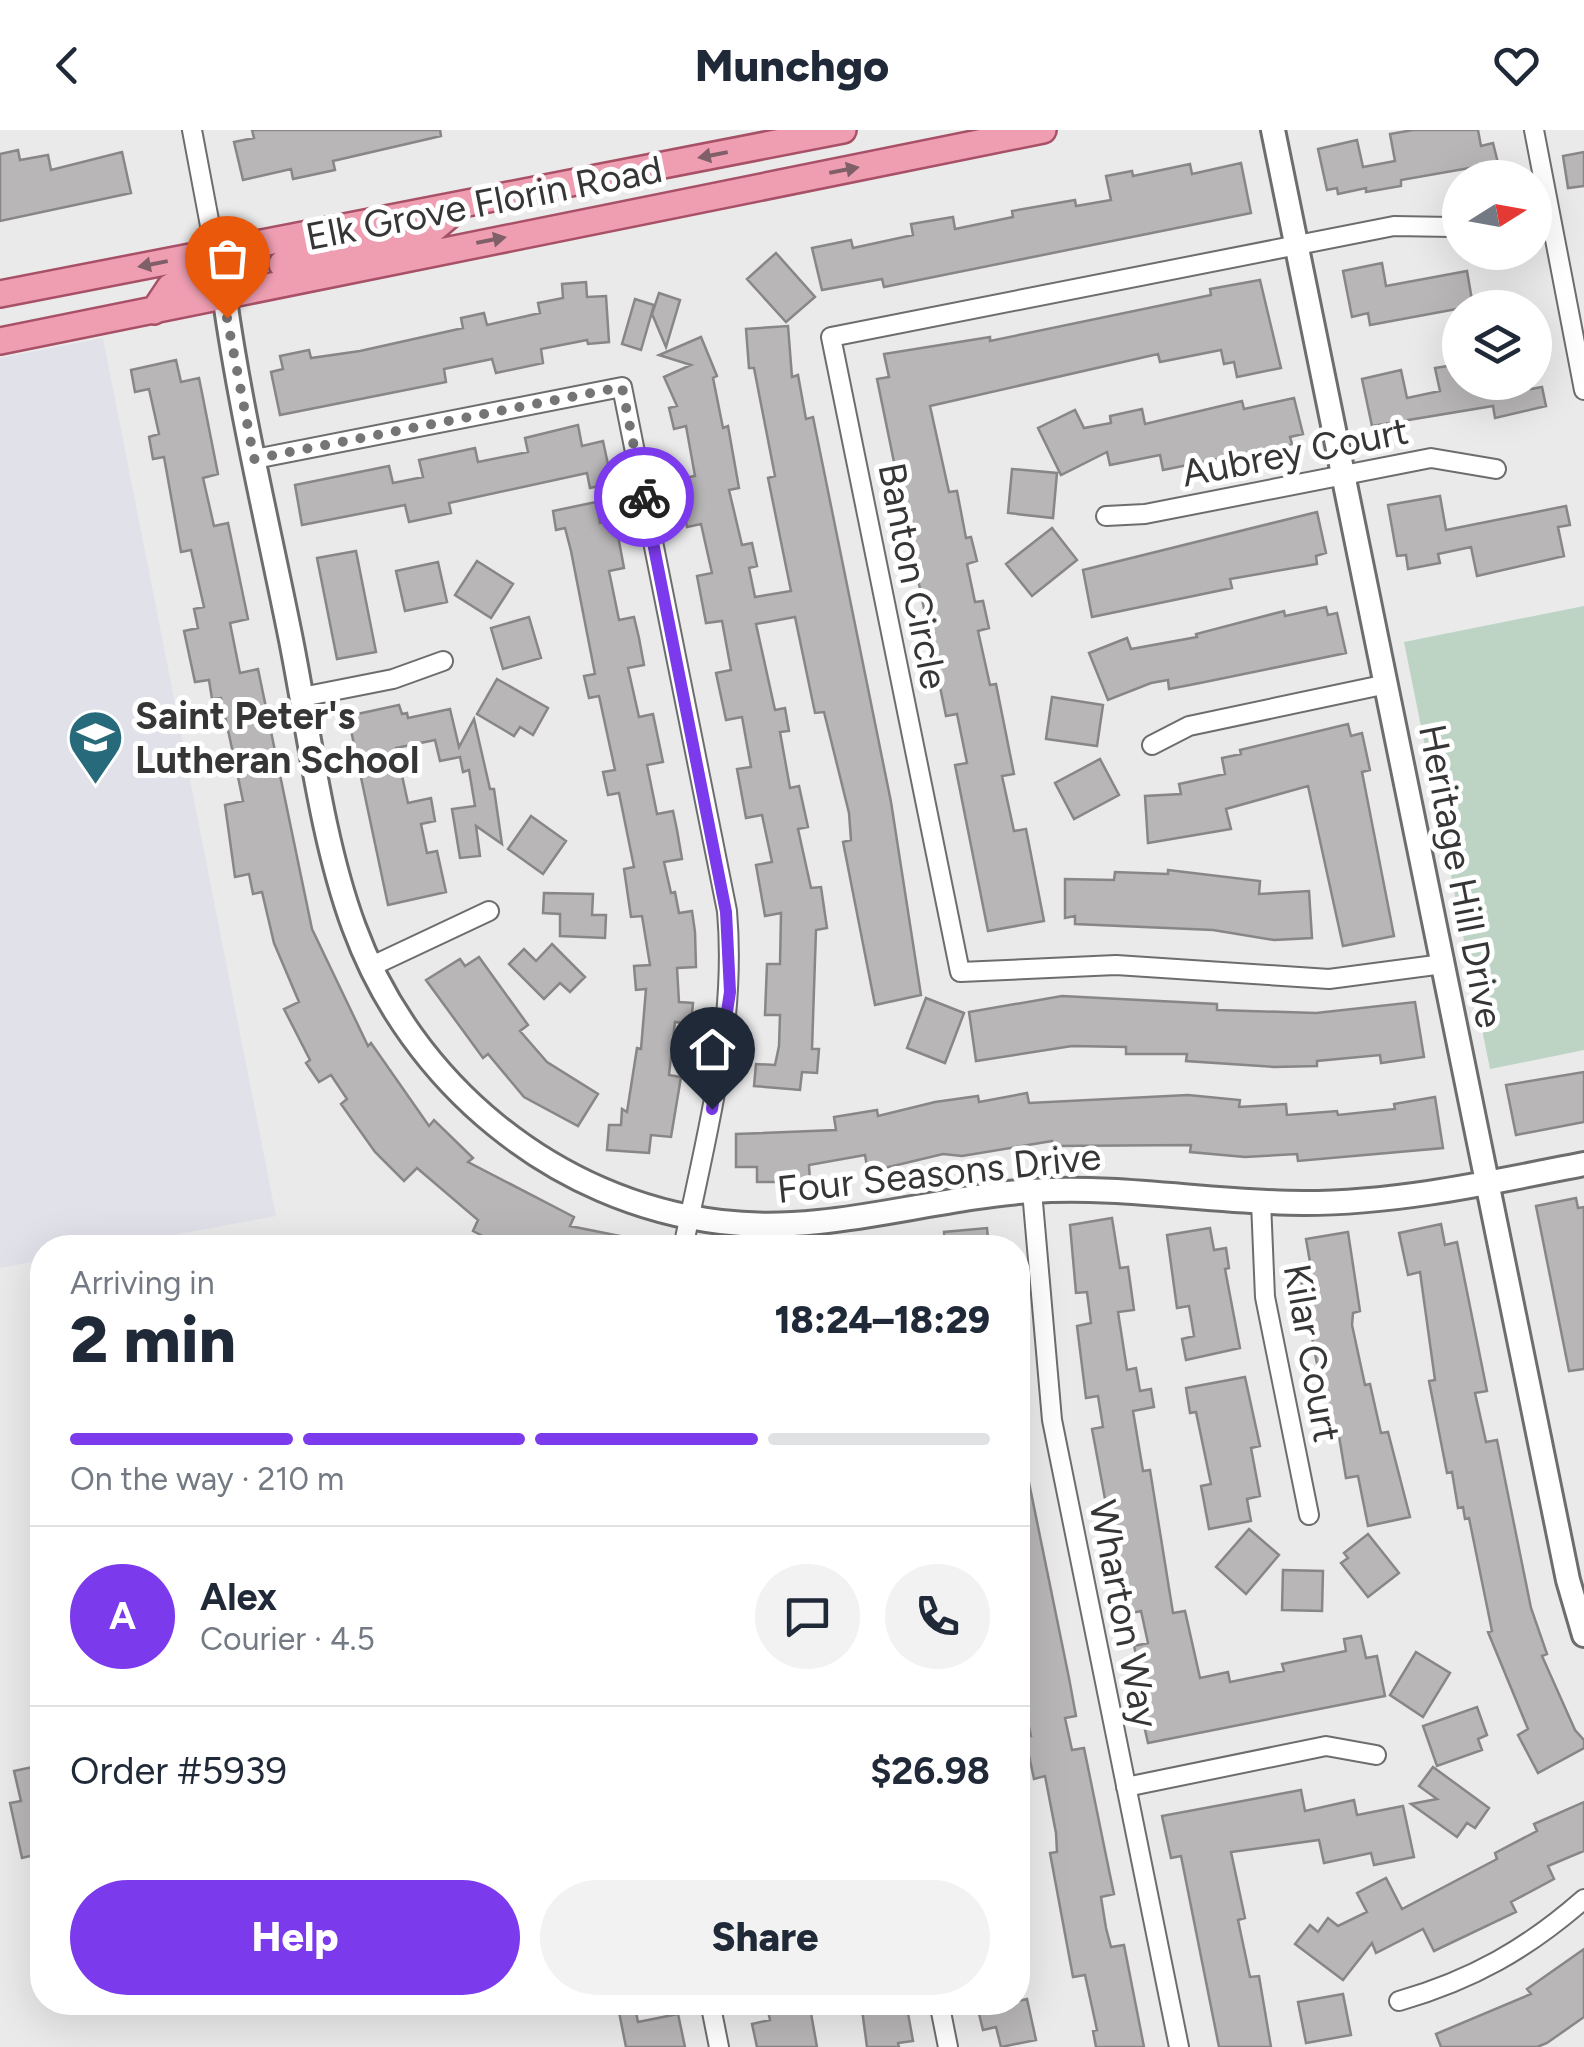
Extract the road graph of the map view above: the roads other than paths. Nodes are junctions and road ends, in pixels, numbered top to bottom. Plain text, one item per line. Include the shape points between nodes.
1 (192, 130) edge
2 (843, 130) edge
3 (1043, 130) edge
4 (1273, 130) edge
5 (1534, 130) edge
6 (462, 204) junction
7 (1442, 227) edge
8 (1298, 244) junction
9 (215, 252) junction
10 (224, 293) junction
11 (0, 294) edge
12 (154, 311) junction
13 (0, 341) edge
14 (1584, 390) edge
15 (254, 459) junction
16 (1496, 469) dead end
17 (1344, 473) junction
18 (1106, 516) dead end
19 (443, 660) dead end
20 (1387, 684) junction
21 (302, 697) junction
22 (1152, 745) dead end
23 (489, 911) dead end
24 (1444, 964) junction
25 (370, 967) junction
26 (1584, 1164) edge
27 (1488, 1183) junction
28 (1032, 1191) junction
29 (1261, 1202) junction
30 (690, 1217) junction
31 (687, 1235) edge
32 (1309, 1514) dead end
33 (1584, 1636) edge
34 (1376, 1755) dead end
35 (1126, 1787) junction
36 (1584, 1899) edge
37 (1399, 2001) dead end
38 (713, 2015) edge
39 (942, 2015) edge
40 (719, 2047) edge
41 (948, 2047) edge
42 (1179, 2047) edge

1 - 9 street
2 -> 6 main road, Elk Grove Florin Road
10 -> 3 main road, Elk Grove Florin Road
4 - 8 street, Heritage Hill Drive
5 - 14 street
6 - 9 main road, Elk Grove Florin Road
6 - 10 main road via 424,236 261,268 235,276
7 - 8 street, Banton Circle via 1394,226
8 - 17 street, Heritage Hill Drive
8 - 24 street, Banton Circle via 831,337 960,972 1116,965 1330,979
9 -> 11 main road, Elk Grove Florin Road
9 - 12 main road via 210,269 170,287
10 - 12 main road, Elk Grove Florin Road
10 - 15 street, Four Seasons Drive
12 - 13 main road, Elk Grove Florin Road
15 - 21 street, Four Seasons Drive
15 - 30 street via 622,387 730,956 726,1037
16 - 17 street, Aubrey Court via 1431,458
17 - 18 street, Aubrey Court
17 - 20 street, Heritage Hill Drive
19 - 21 street via 393,680
20 - 22 street via 1188,726
20 - 24 street, Heritage Hill Drive
21 - 25 street, Four Seasons Drive via 342,888
23 - 25 street
24 - 27 street, Heritage Hill Drive
25 - 30 street, Four Seasons Drive via 411,1037 497,1128 569,1174
26 - 27 street, Four Seasons Drive
27 - 29 street, Four Seasons Drive via 1364,1201
27 - 33 street, Heritage Hill Drive
28 - 29 street, Four Seasons Drive
28 - 30 street, Four Seasons Drive via 820,1224 764,1226
28 - 35 street, Wharton Way via 1052,1420
29 - 32 street, Kilar Court via 1265,1296
30 - 31 street
34 - 35 street via 1326,1746
35 - 42 street, Wharton Way
36 - 37 street via 1522,1950 1483,1972
38 - 40 street
39 - 41 street

